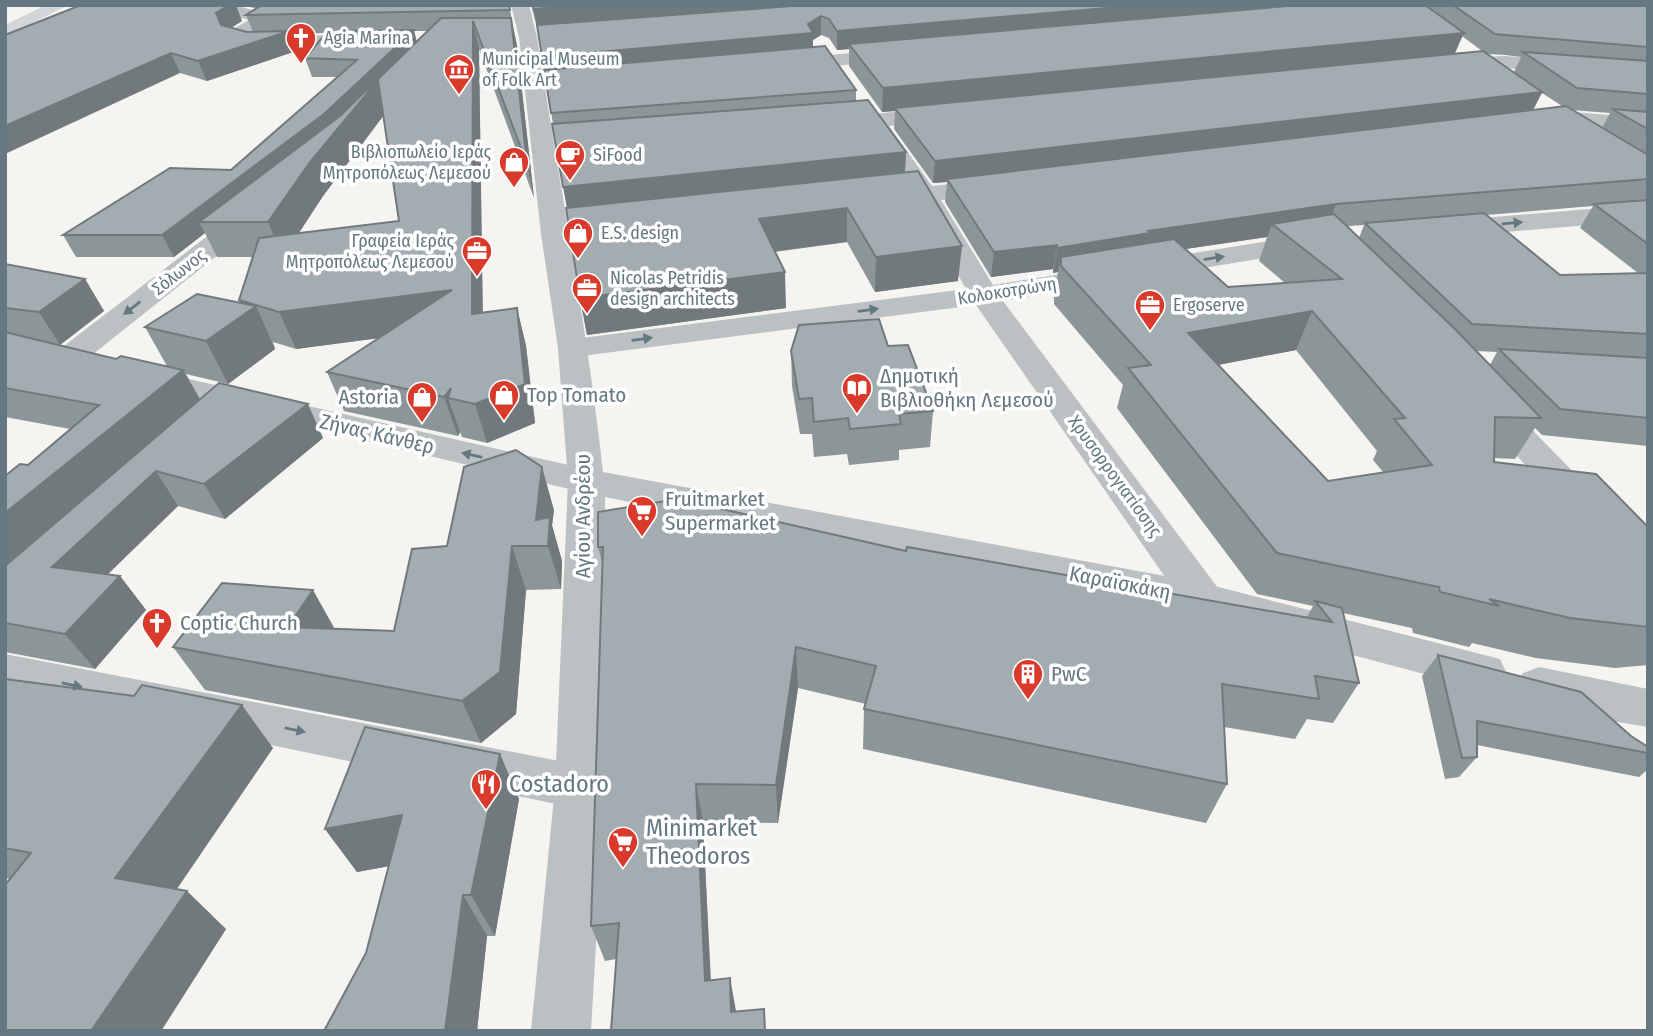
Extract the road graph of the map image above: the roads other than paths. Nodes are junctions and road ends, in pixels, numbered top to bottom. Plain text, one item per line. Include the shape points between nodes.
1 (19, 5) edge
2 (60, 5) edge
3 (215, 5) edge
4 (5, 12) edge
5 (523, 29) edge
6 (5, 32) edge
7 (814, 36) edge
8 (388, 40) edge
9 (1455, 46) edge
10 (914, 54) edge
11 (831, 61) junction
12 (1476, 61) junction
13 (1421, 66) edge
14 (764, 67) edge
15 (1648, 74) edge
16 (1507, 82) edge
17 (847, 83) edge
18 (1538, 104) edge
19 (970, 112) edge
20 (868, 113) junction
21 (1559, 118) junction
22 (1517, 123) edge
23 (1648, 125) edge
24 (805, 127) edge
25 (1592, 139) edge
26 (1021, 183) edge
27 (925, 194) junction
28 (273, 198) edge
29 (856, 202) edge
30 (1648, 212) edge
31 (1422, 231) edge
32 (1338, 245) edge
33 (985, 295) junction
34 (574, 348) junction
35 (30, 352) edge
36 (67, 359) junction
37 (1467, 382) edge
38 (231, 400) junction
39 (200, 427) edge
40 (586, 481) junction
41 (1648, 574) edge
42 (1203, 599) junction
43 (5, 672) edge
44 (1640, 726) edge
45 (580, 788) junction
46 (561, 1031) edge

1 - 4 main road
2 - 6 main road
3 - 8 street via 257,17 260,22 235,33 237,38 255,43
5 - 34 street, Αγίου Ανδρέου via 546,85 556,147 568,232
7 - 11 street
9 - 12 street
10 - 11 street
11 - 14 street
11 - 17 street
12 - 13 street
12 - 15 street
12 - 16 street
18 - 21 street
19 - 20 street
20 - 24 street
20 - 27 street, Χρυσορρογιατίσσης
21 - 22 street
21 - 23 street
21 - 25 street
26 - 27 street
27 - 29 street
27 - 33 street, Χρυσορρογιατίσσης
28 -> 36 street, Σόλωνος
31 -> 30 street
33 -> 32 street, Κολοκοτρώνη
34 -> 33 street, Κολοκοτρώνη
33 - 42 street, Χρυσορρογιατίσσης
34 - 40 street, Αγίου Ανδρέου
35 - 36 street, Ζήνας Κάνθερ
36 - 38 street, Ζήνας Κάνθερ
37 - 41 street
38 - 39 street
40 -> 38 street, Ζήνας Κάνθερ
40 - 42 street, Καραϊσκάκη
40 - 45 street, Αγίου Ανδρέου
42 - 44 street, Καραϊσκάκη via 1582,697
43 -> 45 street
45 - 46 street, Αγίου Ανδρέου

